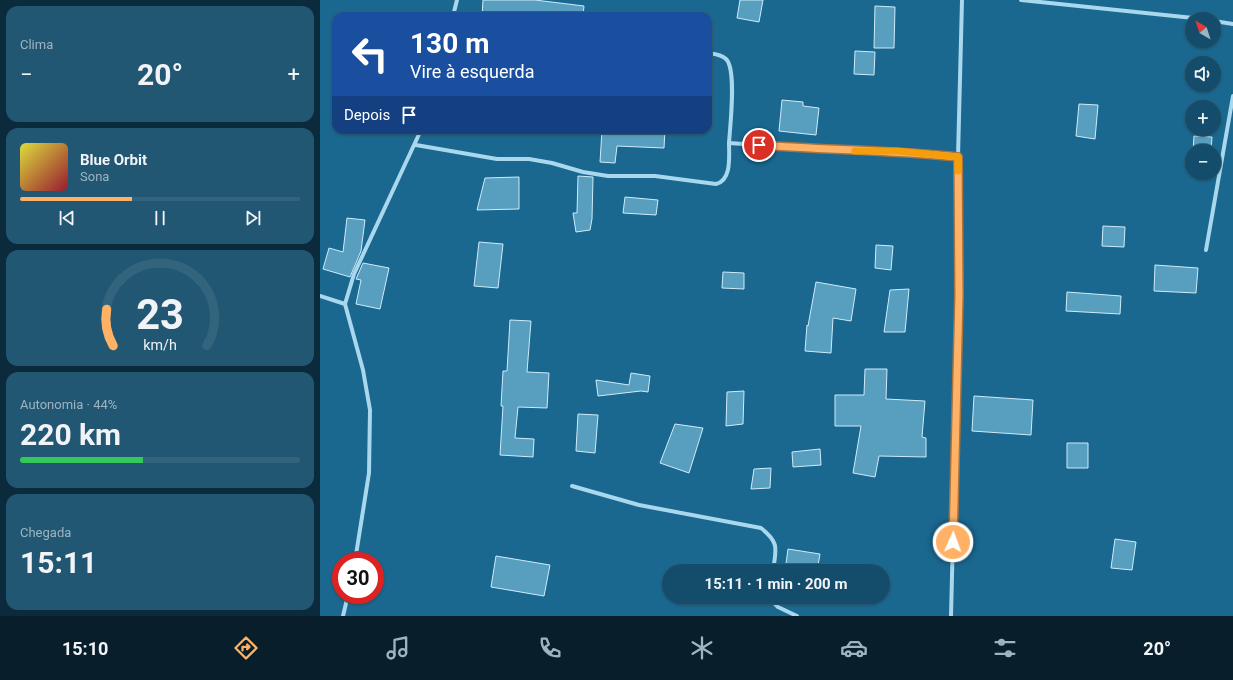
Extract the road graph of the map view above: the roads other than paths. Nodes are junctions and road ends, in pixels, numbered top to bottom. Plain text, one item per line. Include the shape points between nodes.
1 (457, 0) edge
2 (962, 0) edge
3 (1021, 0) edge
4 (454, 12) edge
5 (1185, 17) edge
6 (1221, 22) edge
7 (1233, 24) edge
8 (712, 54) edge
9 (1233, 96) edge
10 (420, 134) edge
11 (729, 143) junction
12 (416, 145) junction
13 (958, 157) junction
14 (1206, 250) dead end
15 (320, 296) edge
16 (345, 304) junction
17 (572, 486) dead end
18 (356, 552) edge
19 (774, 564) edge
20 (346, 604) edge
21 (775, 604) edge
22 (343, 616) edge
23 (797, 616) edge
24 (951, 616) edge

1 - 4 street
2 - 13 street
3 - 5 street
6 - 7 street
8 - 11 street via 727,59 730,66 732,77
9 - 14 street
10 - 12 street
11 - 12 street via 728,169 725,178 716,184 654,176 608,176 529,159 497,159
11 - 13 street via 844,151 897,151
12 - 16 street via 354,274
13 - 24 street via 959,295
15 - 16 street
16 - 18 street via 363,370 370,410 368,473
17 - 19 street via 639,504 761,528 772,537 777,549
20 - 22 street
21 - 23 street

